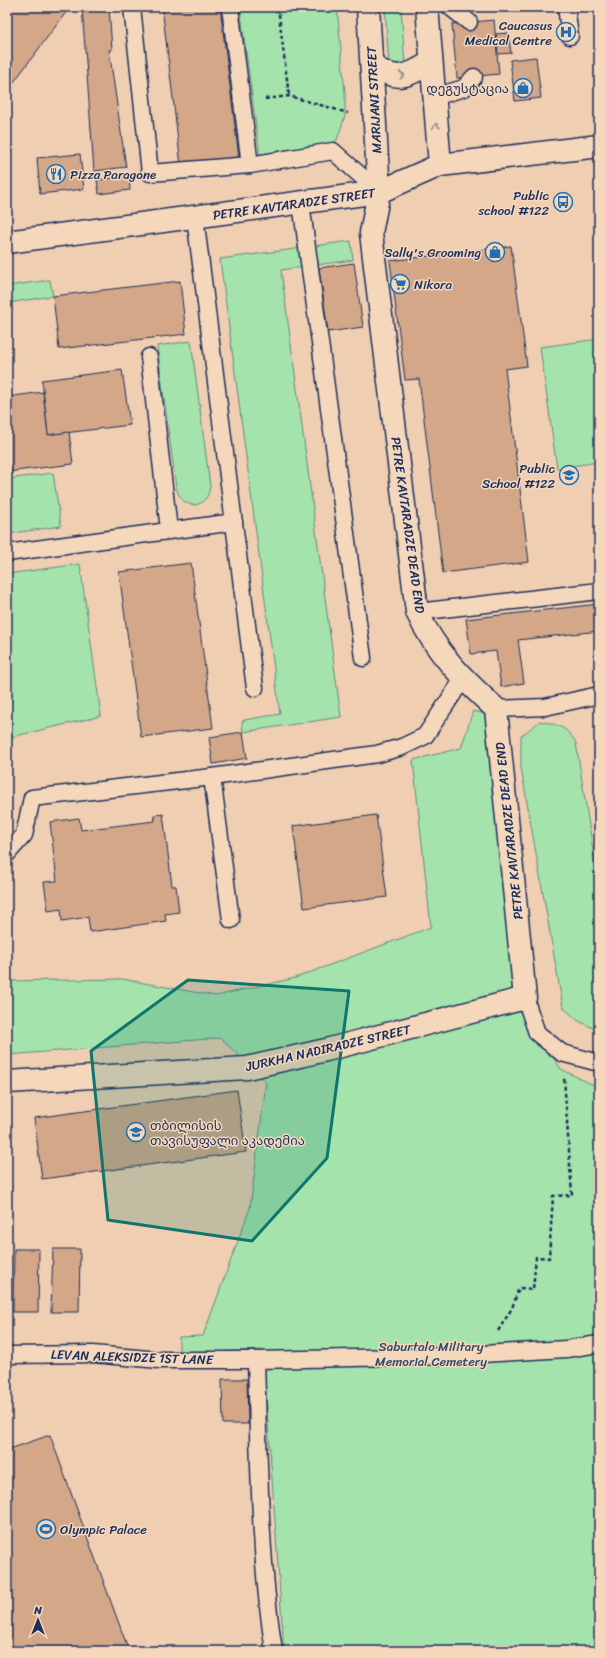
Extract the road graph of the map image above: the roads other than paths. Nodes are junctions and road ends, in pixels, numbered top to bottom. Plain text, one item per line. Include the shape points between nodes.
1 (132, 7) edge
2 (230, 7) edge
3 (368, 7) edge
4 (427, 7) edge
5 (450, 7) edge
6 (566, 7) edge
7 (469, 22) dead end
8 (570, 36) dead end
9 (431, 62) junction
10 (372, 65) junction
11 (474, 77) dead end
12 (434, 97) junction
13 (599, 146) edge
14 (250, 165) junction
15 (440, 165) junction
16 (380, 192) junction
17 (301, 203) junction
18 (195, 217) junction
19 (7, 242) edge
20 (149, 357) dead end
21 (234, 522) junction
22 (169, 530) junction
23 (7, 553) edge
24 (599, 591) edge
25 (417, 612) junction
26 (363, 658) dead end
27 (463, 679) junction
28 (255, 688) dead end
29 (599, 695) edge
30 (496, 708) junction
31 (212, 777) junction
32 (7, 854) edge
33 (231, 920) dead end
34 (525, 998) junction
35 (599, 1063) edge
36 (7, 1082) edge
37 (599, 1344) edge
38 (7, 1355) edge
39 (256, 1360) junction
40 (274, 1651) edge

1 - 14 lane via 150,174
2 - 14 lane
3 - 10 street, MARIJANI STREET
4 - 9 street
5 - 7 lane
6 - 8 lane
10 -> 9 street via 382,72 398,77 415,72
9 - 12 street
10 - 16 street, MARIJANI STREET
11 - 12 lane via 464,88
15 -> 12 street
13 - 15 street, PETRE KAVTARADZE STREET
14 - 16 lane via 333,151
15 - 16 street, PETRE KAVTARADZE STREET
16 - 17 street, PETRE KAVTARADZE STREET
16 - 25 street, PETRE KAVTARADZE DEAD END via 370,233
17 - 18 street, PETRE KAVTARADZE STREET
17 - 26 lane
18 - 19 street, PETRE KAVTARADZE STREET
18 - 21 lane
20 - 22 lane
21 - 22 lane
21 - 28 lane
22 - 23 lane
24 - 25 lane
25 - 27 street, PETRE KAVTARADZE DEAD END via 427,634
27 - 30 street, PETRE KAVTARADZE DEAD END
27 - 31 lane via 424,736 402,747 377,754
29 - 30 lane via 545,707
30 - 34 street, PETRE KAVTARADZE DEAD END
31 - 32 lane via 32,798 24,835
31 - 33 lane
34 - 35 lane via 537,1033 562,1053
34 - 36 street, JURKHA NADIRADZE STREET via 247,1068
37 - 39 lane, LEVAN ALEKSIDZE 1ST LANE via 566,1349 449,1356
38 - 39 lane, LEVAN ALEKSIDZE 1ST LANE via 93,1354 159,1360
39 - 40 lane via 259,1475 267,1606

